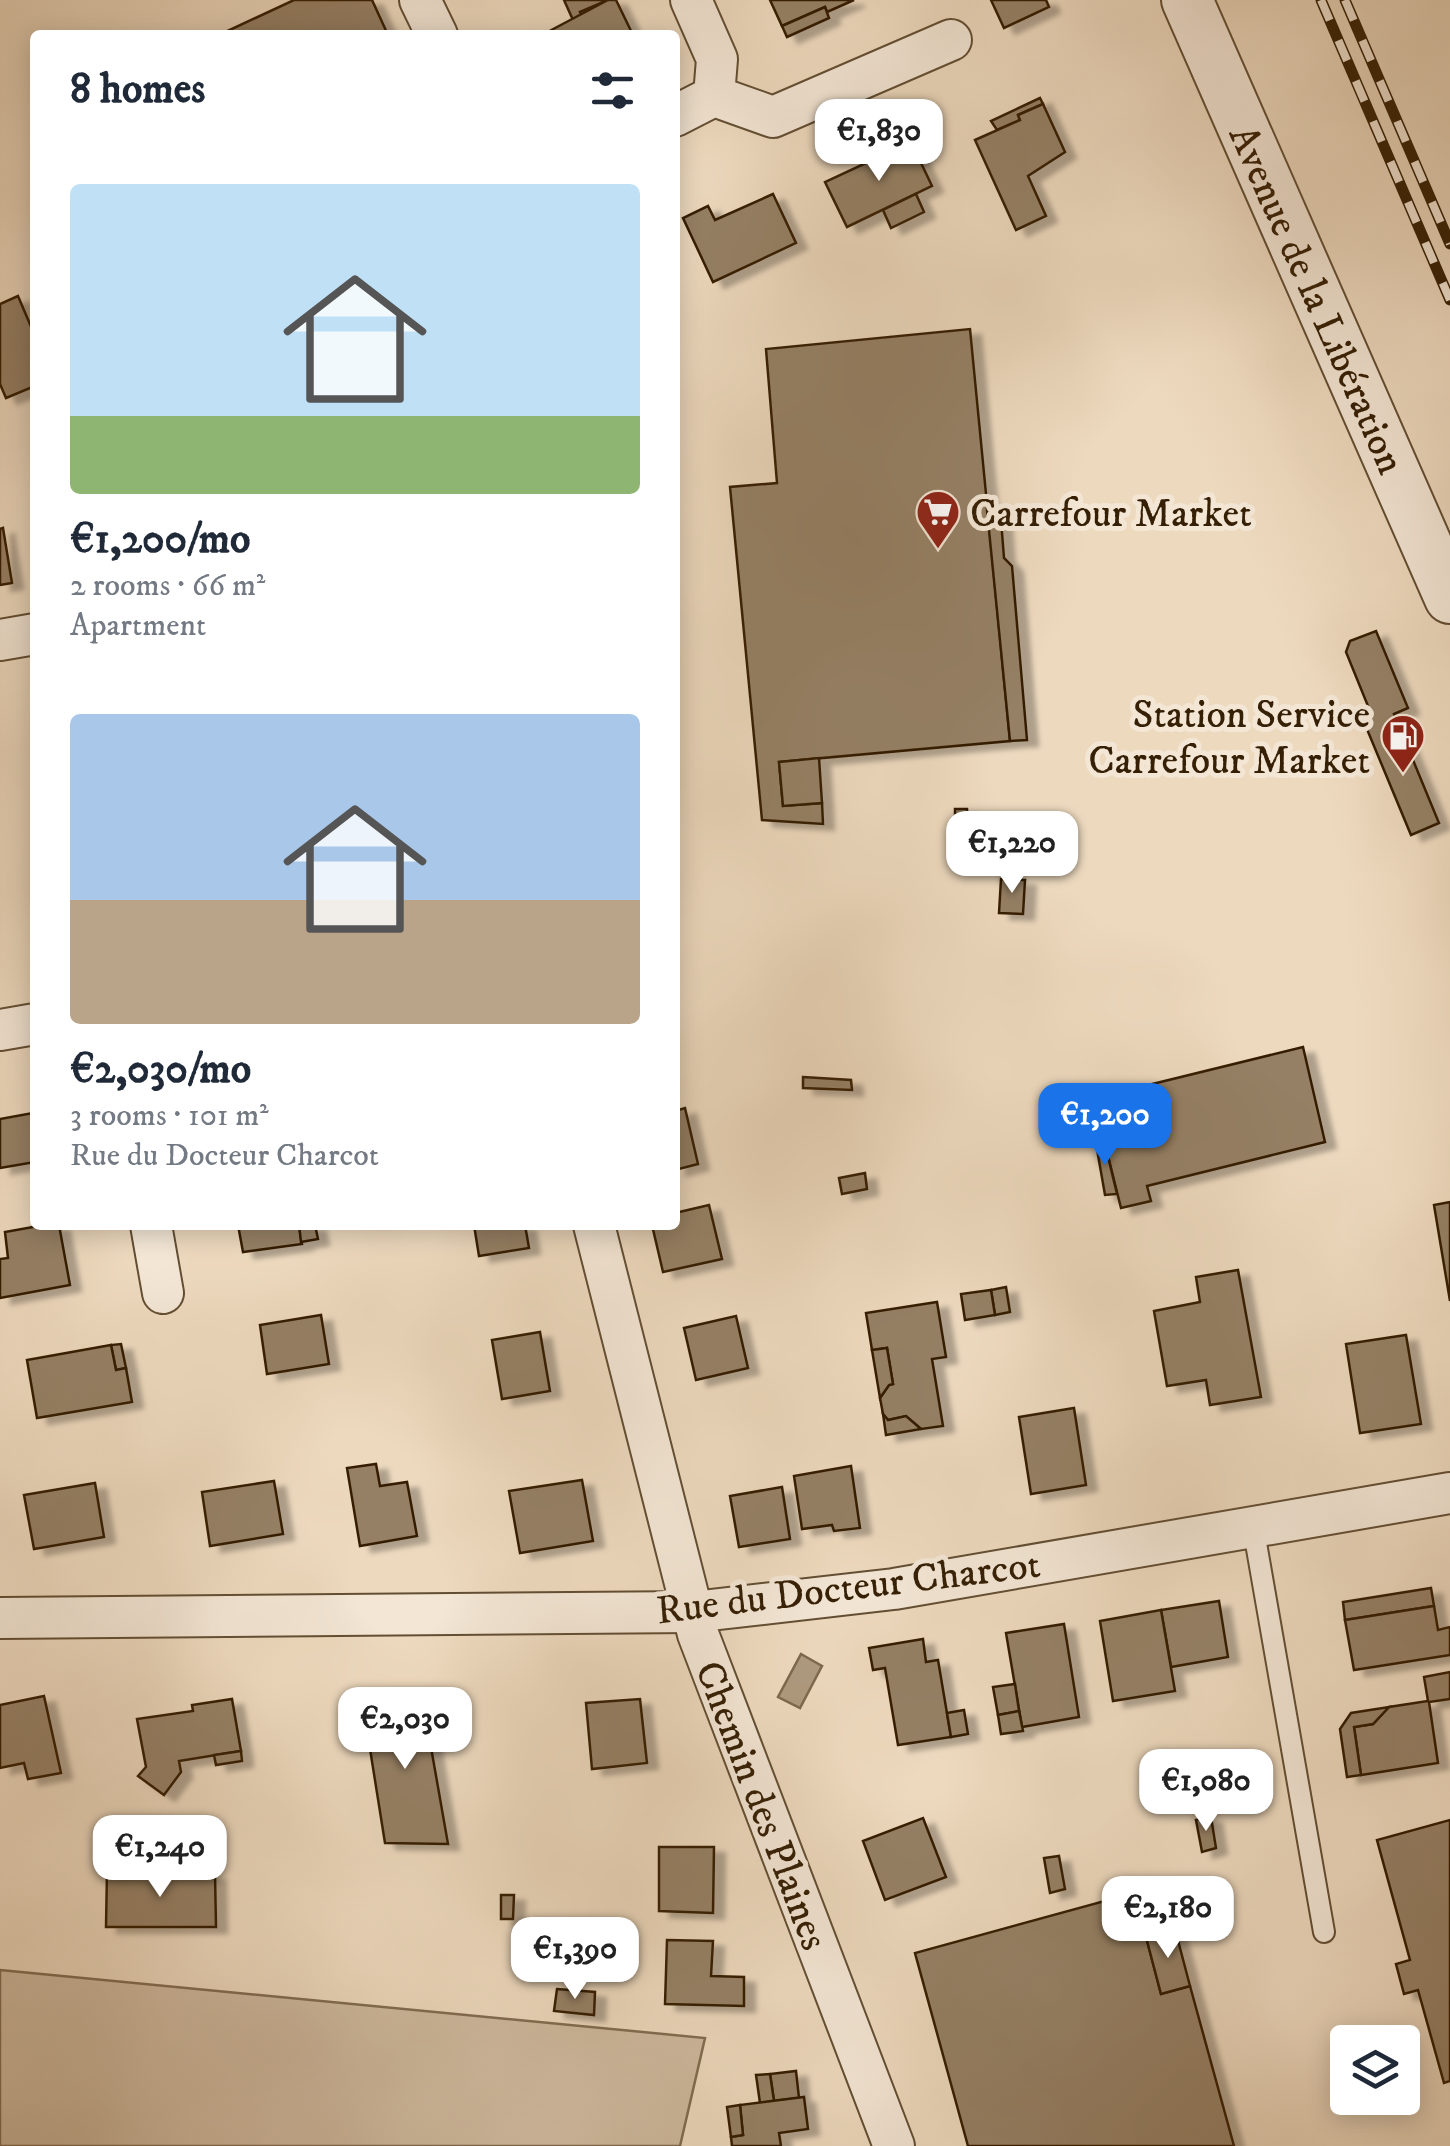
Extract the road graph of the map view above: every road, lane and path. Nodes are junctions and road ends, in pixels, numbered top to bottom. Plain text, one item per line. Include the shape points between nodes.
1 (420, 0) edge
2 (691, 0) edge
3 (1187, 0) edge
4 (435, 30) edge
5 (951, 40) dead end
6 (714, 96) junction
7 (680, 113) edge
8 (1450, 598) edge
9 (30, 635) edge
10 (0, 640) edge
11 (30, 1025) edge
12 (0, 1030) edge
13 (152, 1230) edge
14 (595, 1230) edge
15 (163, 1293) dead end
16 (1450, 1493) edge
17 (1253, 1526) junction
18 (693, 1612) junction
19 (0, 1618) edge
20 (1324, 1932) dead end
21 (894, 2146) edge

1 - 4 street
2 - 6 street via 717,59
3 - 8 street, Avenue de la Libération
5 - 6 street via 773,117
6 - 7 street
9 - 10 street
11 - 12 street
13 - 15 street
14 - 18 street, Chemin des Plaines
16 - 17 street, Rue du Docteur Charcot
17 - 18 street, Rue du Docteur Charcot via 894,1589
17 - 20 lane
18 - 19 street, Rue du Docteur Charcot
18 - 21 street, Chemin des Plaines

